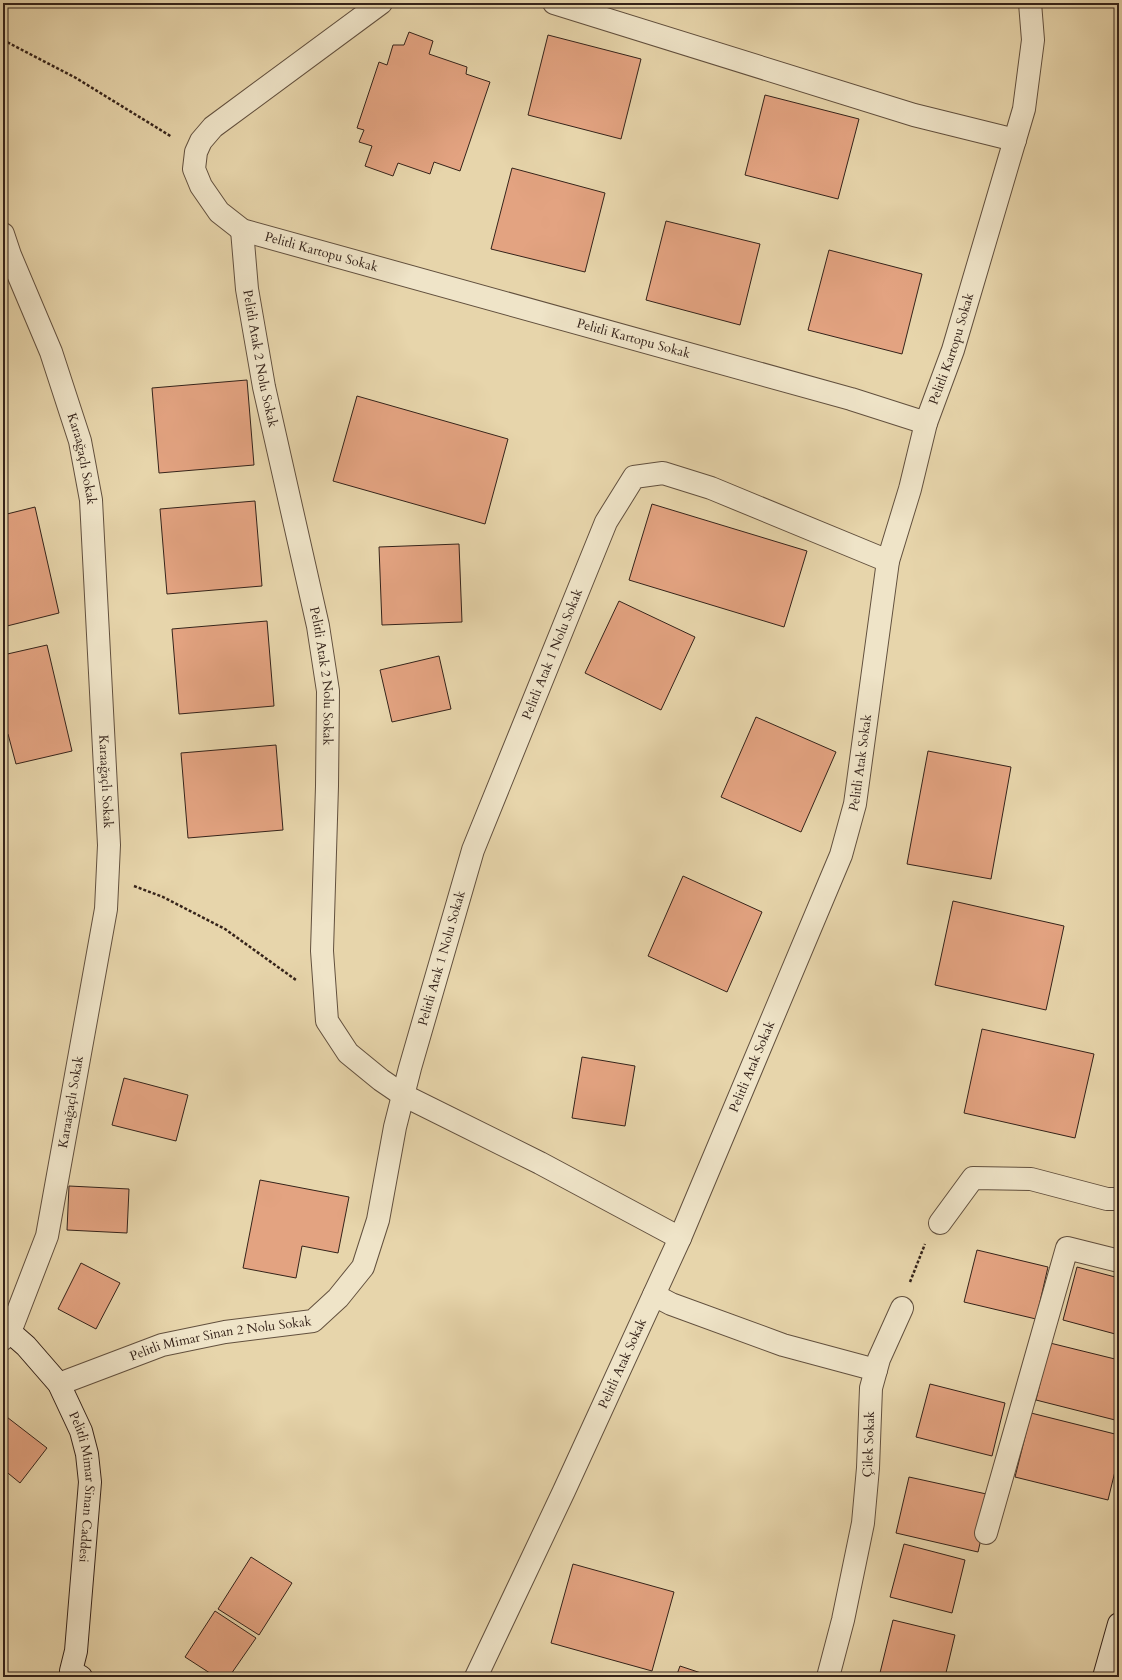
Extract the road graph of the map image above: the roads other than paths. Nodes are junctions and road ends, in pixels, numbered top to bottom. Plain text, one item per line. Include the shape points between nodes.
1 (381, 3) edge
2 (554, 3) edge
3 (1030, 3) edge
4 (1015, 140) junction
5 (242, 230) junction
6 (3, 234) edge
7 (926, 423) junction
8 (888, 561) junction
9 (403, 1095) junction
10 (1119, 1199) edge
11 (378, 1220) joint
12 (940, 1223) road end
13 (680, 1238) junction
14 (1119, 1260) edge
15 (654, 1295) junction
16 (902, 1308) road end
17 (5, 1329) edge
18 (876, 1370) junction
19 (59, 1384) junction
20 (986, 1533) dead end
21 (1119, 1624) edge
22 (74, 1675) edge
23 (476, 1677) edge
24 (828, 1677) edge
25 (1104, 1677) edge

1 - 5 street, Pelitli Kartopu Sokak via 213,127 201,141 196,152 194,168 201,186 219,212
2 - 4 street via 914,114
3 - 4 street, Pelitli Kartopu Sokak via 1033,40 1024,109
4 - 7 street, Pelitli Kartopu Sokak via 953,350
5 - 7 street, Pelitli Kartopu Sokak via 851,399
5 - 9 street, Pelitli Atak 2 Nolu Sokak via 247,289 264,387 318,626 328,691 322,951 327,1021 348,1053
6 - 17 street, Karaağaçlı Sokak via 51,352 80,441 91,500 109,845 106,909 47,1236
7 - 8 street, Pelitli Atak Sokak via 910,490
8 - 9 street, Pelitli Atak 1 Nolu Sokak via 711,488 663,474 634,477 606,522 473,850
8 - 13 street, Pelitli Atak Sokak via 855,804 841,854
9 - 11 street, Pelitli Atak 1 Nolu Sokak
9 - 13 street via 540,1163
10 - 12 street via 1107,1199 1031,1180 973,1178
11 - 19 street, Pelitli Mimar Sinan 2 Nolu Sokak via 363,1268 338,1298 313,1320 225,1332 162,1345
13 - 15 street, Pelitli Atak Sokak
14 - 20 street via 1067,1248
15 - 18 street via 671,1304 783,1345
15 - 23 street, Pelitli Atak Sokak
16 - 18 street, Çilek Sokak
17 - 19 street, Pelitli Mimar Sinan Caddesi via 26,1346
18 - 24 street, Çilek Sokak via 871,1388 863,1523
19 - 22 street, Pelitli Mimar Sinan Caddesi via 81,1431 90,1482
21 - 25 street

